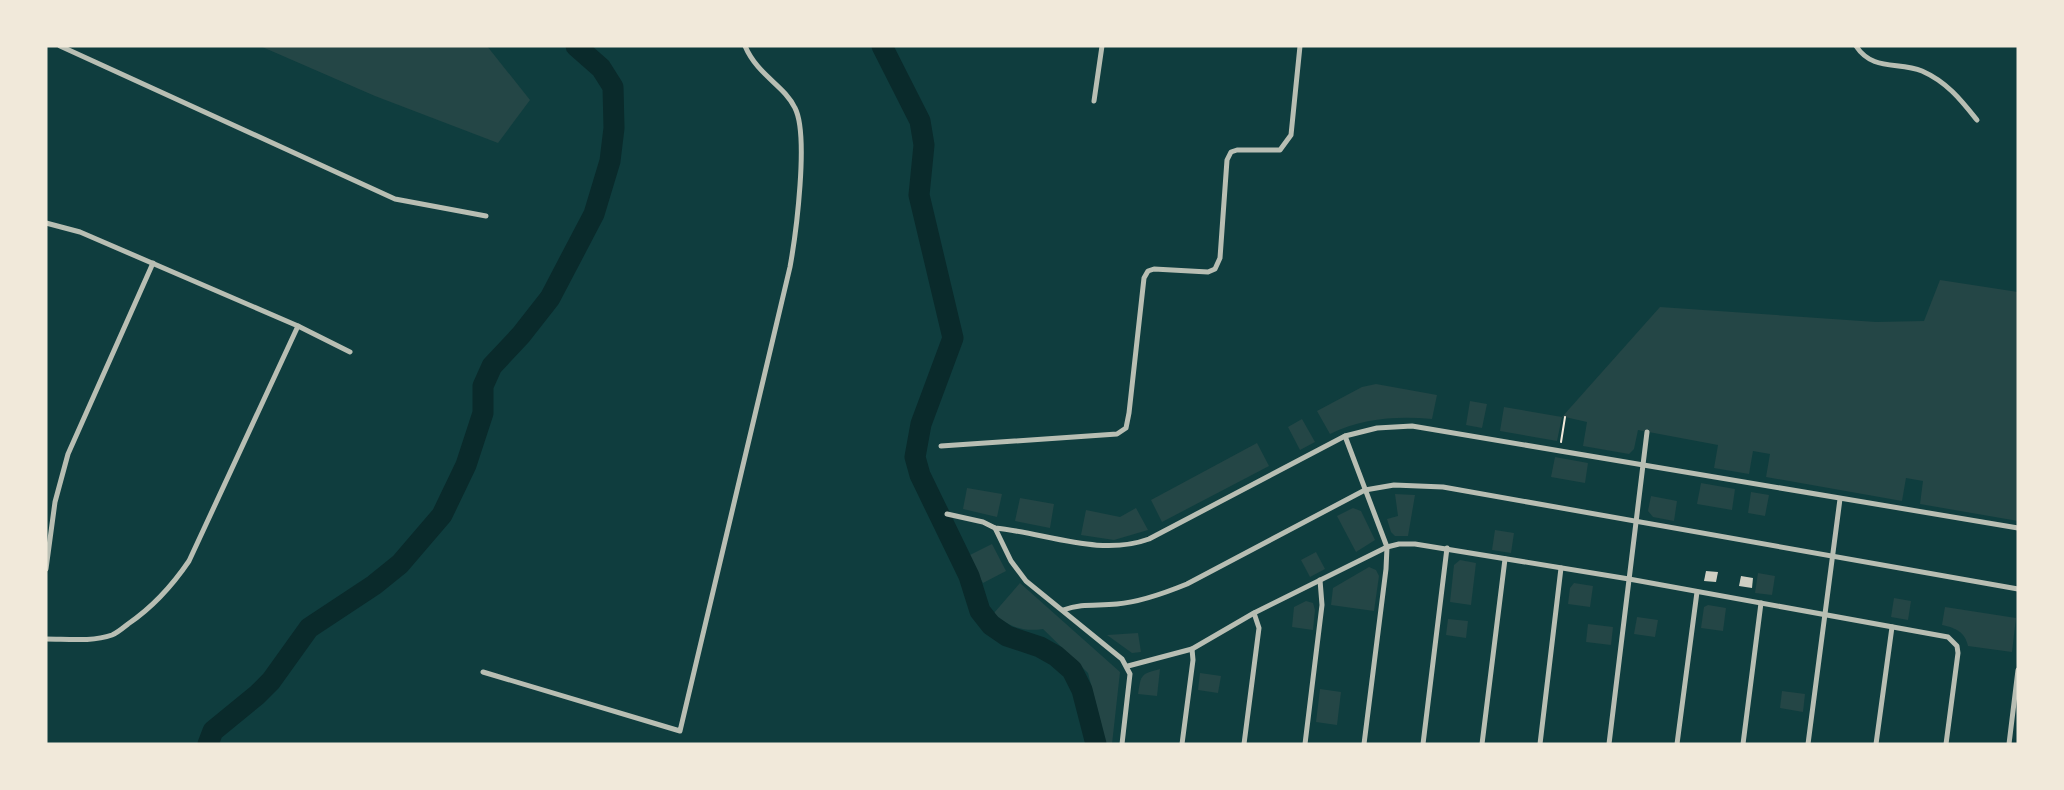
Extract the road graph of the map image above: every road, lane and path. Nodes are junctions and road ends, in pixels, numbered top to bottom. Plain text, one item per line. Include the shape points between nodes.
1 (60, 46) edge
2 (745, 46) edge
3 (1102, 46) edge
4 (1300, 46) edge
5 (1856, 46) edge
6 (1094, 101) dead end
7 (1977, 120) dead end
8 (486, 216) dead end
9 (46, 224) edge
10 (153, 263) junction
11 (298, 326) junction
12 (350, 352) dead end
13 (1565, 417) dead end
14 (1647, 432) dead end
15 (1345, 436) junction
16 (941, 446) dead end
17 (1559, 450) junction
18 (1643, 464) junction
19 (1365, 490) junction
20 (1840, 499) junction
21 (947, 514) dead end
22 (1636, 522) junction
23 (995, 528) junction
24 (2018, 528) edge
25 (1386, 547) junction
26 (1447, 548) junction
27 (1833, 556) junction
28 (1505, 559) junction
29 (1561, 568) junction
30 (46, 569) edge
31 (1629, 579) junction
32 (1320, 580) junction
33 (2018, 589) edge
34 (1697, 592) junction
35 (1761, 603) junction
36 (1063, 610) junction
37 (1254, 614) junction
38 (1825, 615) junction
39 (1892, 627) junction
40 (46, 638) edge
41 (1192, 649) junction
42 (1128, 666) junction
43 (2018, 670) edge
44 (483, 672) dead end
45 (1122, 744) edge
46 (1182, 744) edge
47 (1244, 744) edge
48 (1305, 744) edge
49 (1364, 744) edge
50 (1423, 744) edge
51 (1482, 744) edge
52 (1540, 744) edge
53 (1608, 744) edge
54 (1677, 744) edge
55 (1743, 744) edge
56 (1808, 744) edge
57 (1876, 744) edge
58 (1946, 744) edge
59 (2009, 744) edge

1 - 8 street via 395,199
2 - 44 street via 754,64 791,101 798,115 798,211 790,266 680,731
3 - 6 street
4 - 16 street via 1288,142 1280,150 1237,150 1231,152 1227,160 1220,258 1215,268 1208,272 1154,269 1148,271 1144,278 1126,428 1117,434
5 - 7 street via 1863,56 1886,66 1921,71 1937,80 1953,90
9 - 10 street via 80,232
10 - 11 street
10 - 30 street via 68,454 55,502
11 - 12 street
11 - 40 street via 189,561 177,580 139,617 112,635
13 - 17 path
14 - 18 street
15 - 17 street via 1377,428 1412,426
15 - 19 street
15 - 23 street via 1133,545 1094,545
17 - 18 street
18 - 20 street
18 - 22 street
19 - 22 street via 1394,485 1443,488
19 - 25 street
19 - 36 street via 1173,590 1117,604 1080,604
20 - 24 street
20 - 27 street
21 - 23 street
22 - 27 street
22 - 31 street
23 - 36 street via 1018,572
25 - 26 street via 1415,544
25 - 32 street
25 - 49 street
26 - 28 street
26 - 50 street
27 - 33 street
27 - 38 street
28 - 29 street
28 - 51 street
29 - 31 street
29 - 52 street
31 - 34 street
31 - 53 street
32 - 37 street
32 - 48 street via 1322,605
34 - 35 street
34 - 54 street
35 - 38 street
35 - 55 street
36 - 42 street
37 - 41 street
37 - 47 street via 1259,628
38 - 39 street
38 - 56 street
39 - 57 street
39 - 58 street via 1948,637 1957,646
41 - 42 street
41 - 46 street
42 - 45 street via 1130,674
43 - 59 street

